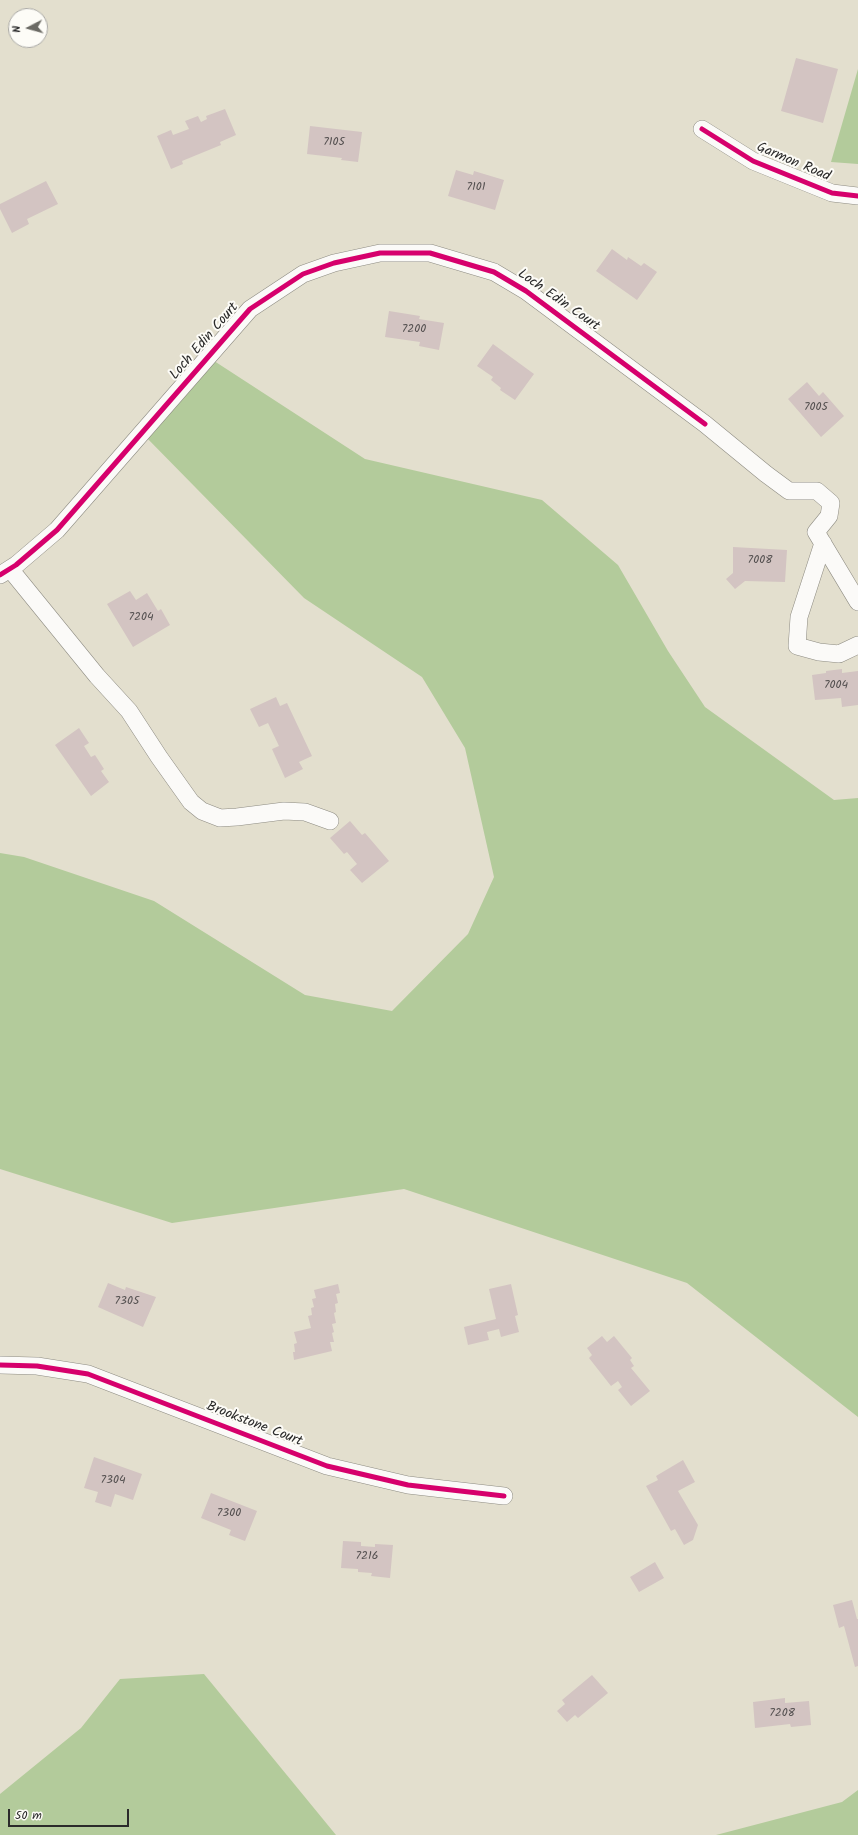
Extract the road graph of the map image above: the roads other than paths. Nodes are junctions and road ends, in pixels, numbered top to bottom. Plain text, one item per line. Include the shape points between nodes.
1 (702, 129) dead end
2 (858, 196) edge
3 (823, 544) junction
4 (5, 572) edge
5 (858, 602) edge
6 (858, 645) edge
7 (330, 820) dead end
8 (0, 1365) edge
9 (504, 1496) dead end

1 - 2 street, Garmon Road via 753,161 832,193
3 - 4 street, Loch Edin Court via 816,532 829,516 831,503 816,491 790,491 705,424 526,291 494,272 430,253 380,253 334,263 303,274 250,309 57,530
3 - 5 street
3 - 6 street via 799,617 797,646 839,654
4 - 7 street via 129,711 191,802 202,811 220,818 284,811 305,812
8 - 9 street, Brookstone Court via 37,1366 88,1374 327,1466 408,1485

